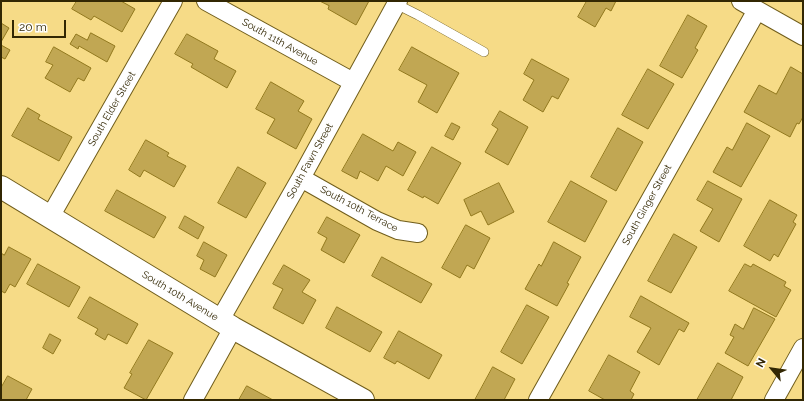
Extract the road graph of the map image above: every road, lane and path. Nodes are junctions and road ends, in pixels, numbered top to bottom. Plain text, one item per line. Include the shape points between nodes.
1 (173, 1) edge
2 (206, 1) edge
3 (741, 1) edge
4 (397, 2) edge
5 (757, 10) junction
6 (803, 36) edge
7 (484, 52) dead end
8 (353, 82) junction
9 (302, 178) junction
10 (1, 187) edge
11 (50, 217) junction
12 (418, 233) dead end
13 (227, 324) junction
14 (803, 348) edge
15 (193, 400) edge
16 (363, 400) edge
17 (538, 400) edge
18 (774, 400) edge

1 - 11 street, South Elder Street
2 - 8 street, South 11th Avenue
3 - 5 street
4 - 7 lane
4 - 8 street, South Fawn Street
5 - 6 street
5 - 17 street, South Ginger Street
8 - 9 street, South Fawn Street
9 - 12 street, South 10th Terrace via 377,221 398,230
9 - 13 street, South Fawn Street
10 - 11 main road, South 10th Avenue
11 - 13 main road, South 10th Avenue
13 - 15 street, South Fawn Street
13 - 16 main road, South 10th Avenue
14 - 18 street

